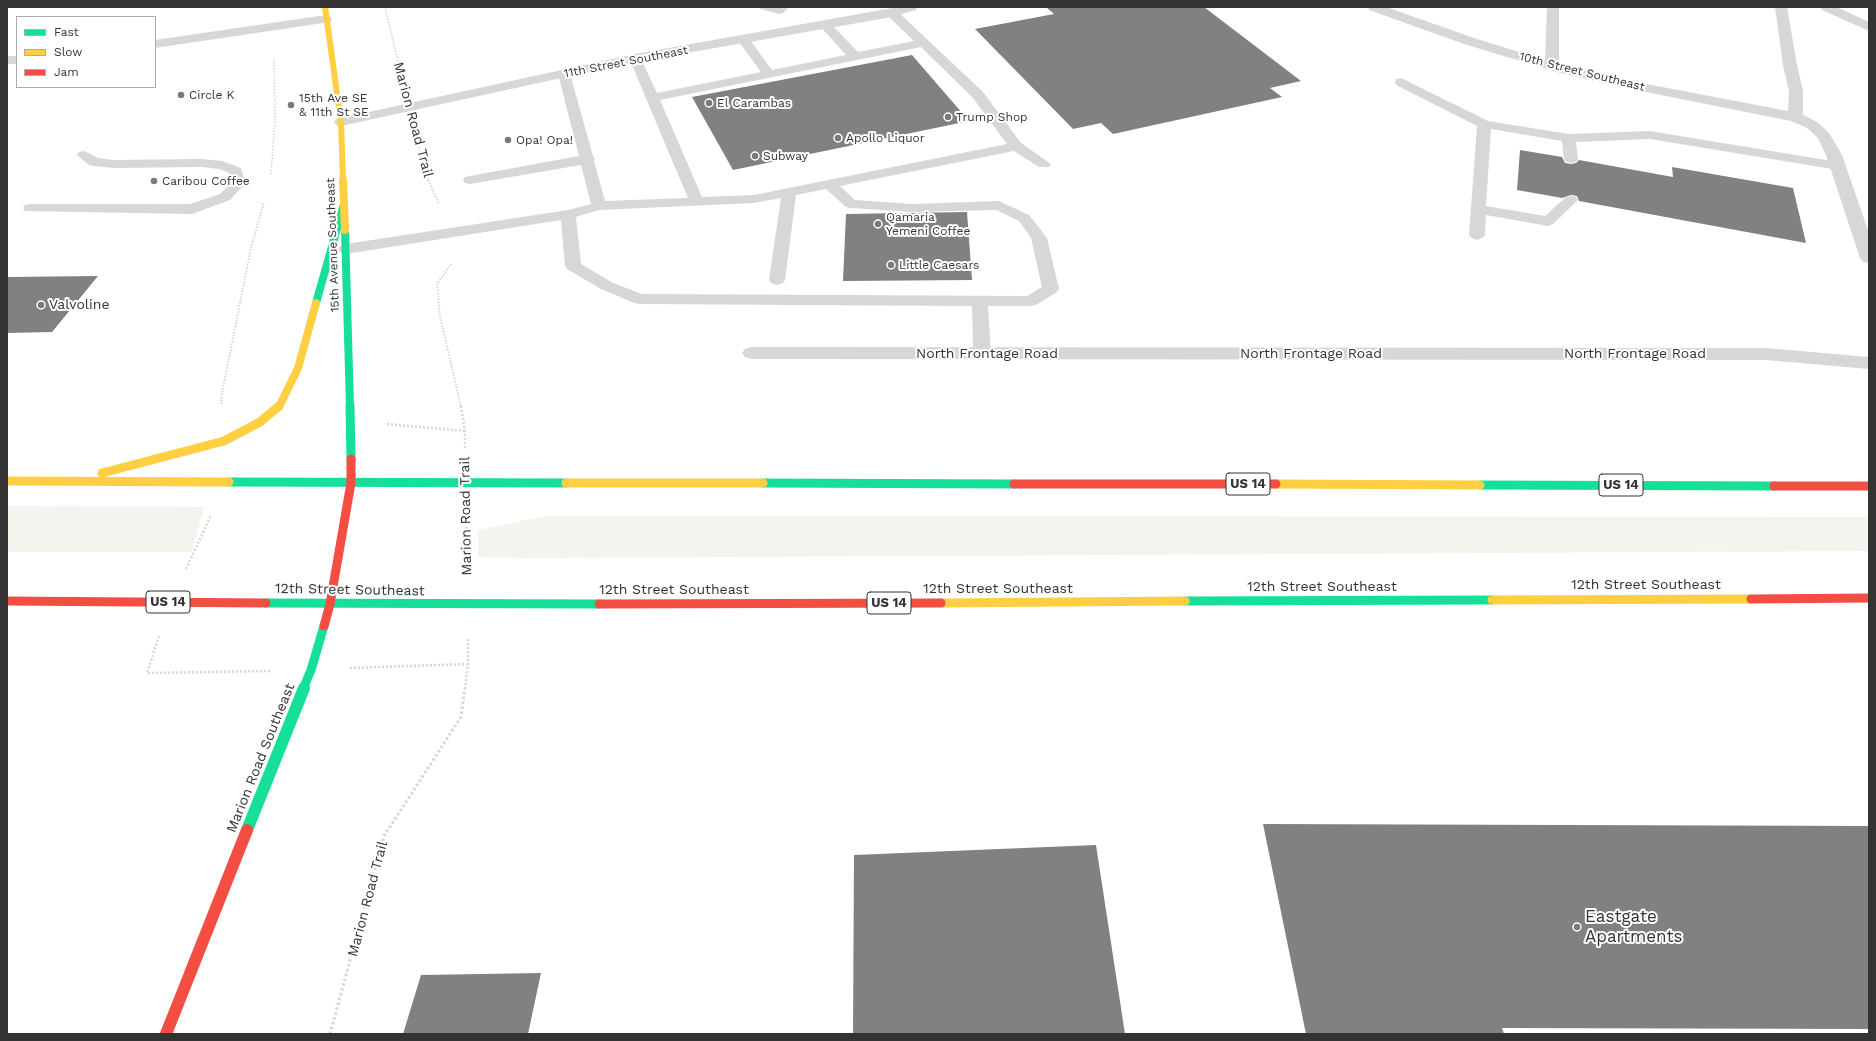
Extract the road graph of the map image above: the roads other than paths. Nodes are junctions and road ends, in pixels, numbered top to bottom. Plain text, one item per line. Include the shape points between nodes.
1 (765, 7) edge
2 (783, 7) edge
3 (911, 7) edge
4 (1374, 7) edge
5 (1553, 7) edge
6 (1781, 7) edge
7 (1827, 7) edge
8 (325, 13) edge
9 (892, 13) junction
10 (825, 25) junction
11 (1869, 27) edge
12 (743, 39) junction
13 (923, 43) junction
14 (156, 44) edge
15 (855, 57) junction
16 (635, 58) junction
17 (1552, 66) junction
18 (564, 74) junction
19 (769, 74) junction
20 (1401, 82) dead end
21 (652, 98) junction
22 (1795, 117) junction
23 (341, 122) junction
24 (1484, 124) junction
25 (1569, 138) junction
26 (1016, 146) junction
27 (84, 155) dead end
28 (588, 159) junction
29 (1571, 159) dead end
30 (1044, 164) dead end
31 (1838, 166) junction
32 (470, 180) dead end
33 (829, 184) junction
34 (789, 192) junction
35 (1571, 200) dead end
36 (697, 202) junction
37 (344, 204) junction
38 (599, 206) junction
39 (30, 208) dead end
40 (1478, 209) junction
41 (568, 214) junction
42 (1477, 235) dead end
43 (346, 249) junction
44 (1869, 258) edge
45 (777, 280) dead end
46 (980, 300) junction
47 (752, 353) dead end
48 (982, 354) junction
49 (1869, 363) edge
50 (7, 481) edge
51 (73, 481) junction
52 (351, 482) junction
53 (1869, 486) edge
54 (1869, 598) edge
55 (7, 601) edge
56 (330, 604) junction
57 (166, 1034) edge

1 - 2 lane via 779,10
3 - 9 street, 11th Street Southeast
4 - 17 street, 10th Street Southeast via 1472,42
5 - 17 street
6 - 22 street via 1796,91
7 - 11 street
8 - 14 lane via 274,28
8 - 23 main road, 15th Avenue Southeast
9 - 10 street, 11th Street Southeast
9 - 13 lane
10 - 12 street, 11th Street Southeast
10 - 15 lane
12 - 16 street, 11th Street Southeast
12 - 19 lane
13 - 15 lane
13 - 26 lane via 978,94
15 - 19 lane
16 - 18 street, 11th Street Southeast
16 - 21 lane
17 - 22 street, 10th Street Southeast via 1636,86
18 - 23 street, 11th Street Southeast
18 - 28 lane
19 - 21 lane
20 - 24 lane
21 - 36 lane
22 - 31 street, 10th Street Southeast via 1812,125 1824,136
23 - 37 main road, 15th Avenue Southeast
24 - 25 lane
24 - 40 lane
25 - 29 lane
25 - 31 lane via 1650,135
26 - 30 lane
26 - 33 lane
27 - 39 lane via 94,162 101,163 222,165 236,171 237,178 235,187 225,197 192,209
28 - 32 lane
28 - 38 lane
31 - 44 street, 10th Street Southeast
33 - 34 lane
33 - 46 lane via 851,204 912,208 999,206 1024,218 1038,238 1051,289 1030,301
34 - 36 lane via 754,199
34 - 45 lane
35 - 40 lane via 1548,221
36 - 38 lane
37 - 43 main road, 15th Avenue Southeast
37 - 51 main road via 298,368 279,408 260,422 224,441
38 - 41 lane
40 - 42 lane
41 - 43 lane via 453,230
41 - 46 lane via 573,266 607,286 640,299
43 - 52 main road, 15th Avenue Southeast
46 - 48 lane
47 - 48 street, North Frontage Road
48 - 49 street, North Frontage Road via 1766,354
50 - 51 main road, US 14
51 - 52 main road, US 14
52 - 53 main road, US 14
52 - 56 main road, Marion Road Southeast
54 - 56 main road, 12th Street Southeast / US 14
55 - 56 main road, 12th Street Southeast / US 14
56 - 57 main road, Marion Road Southeast via 311,670

